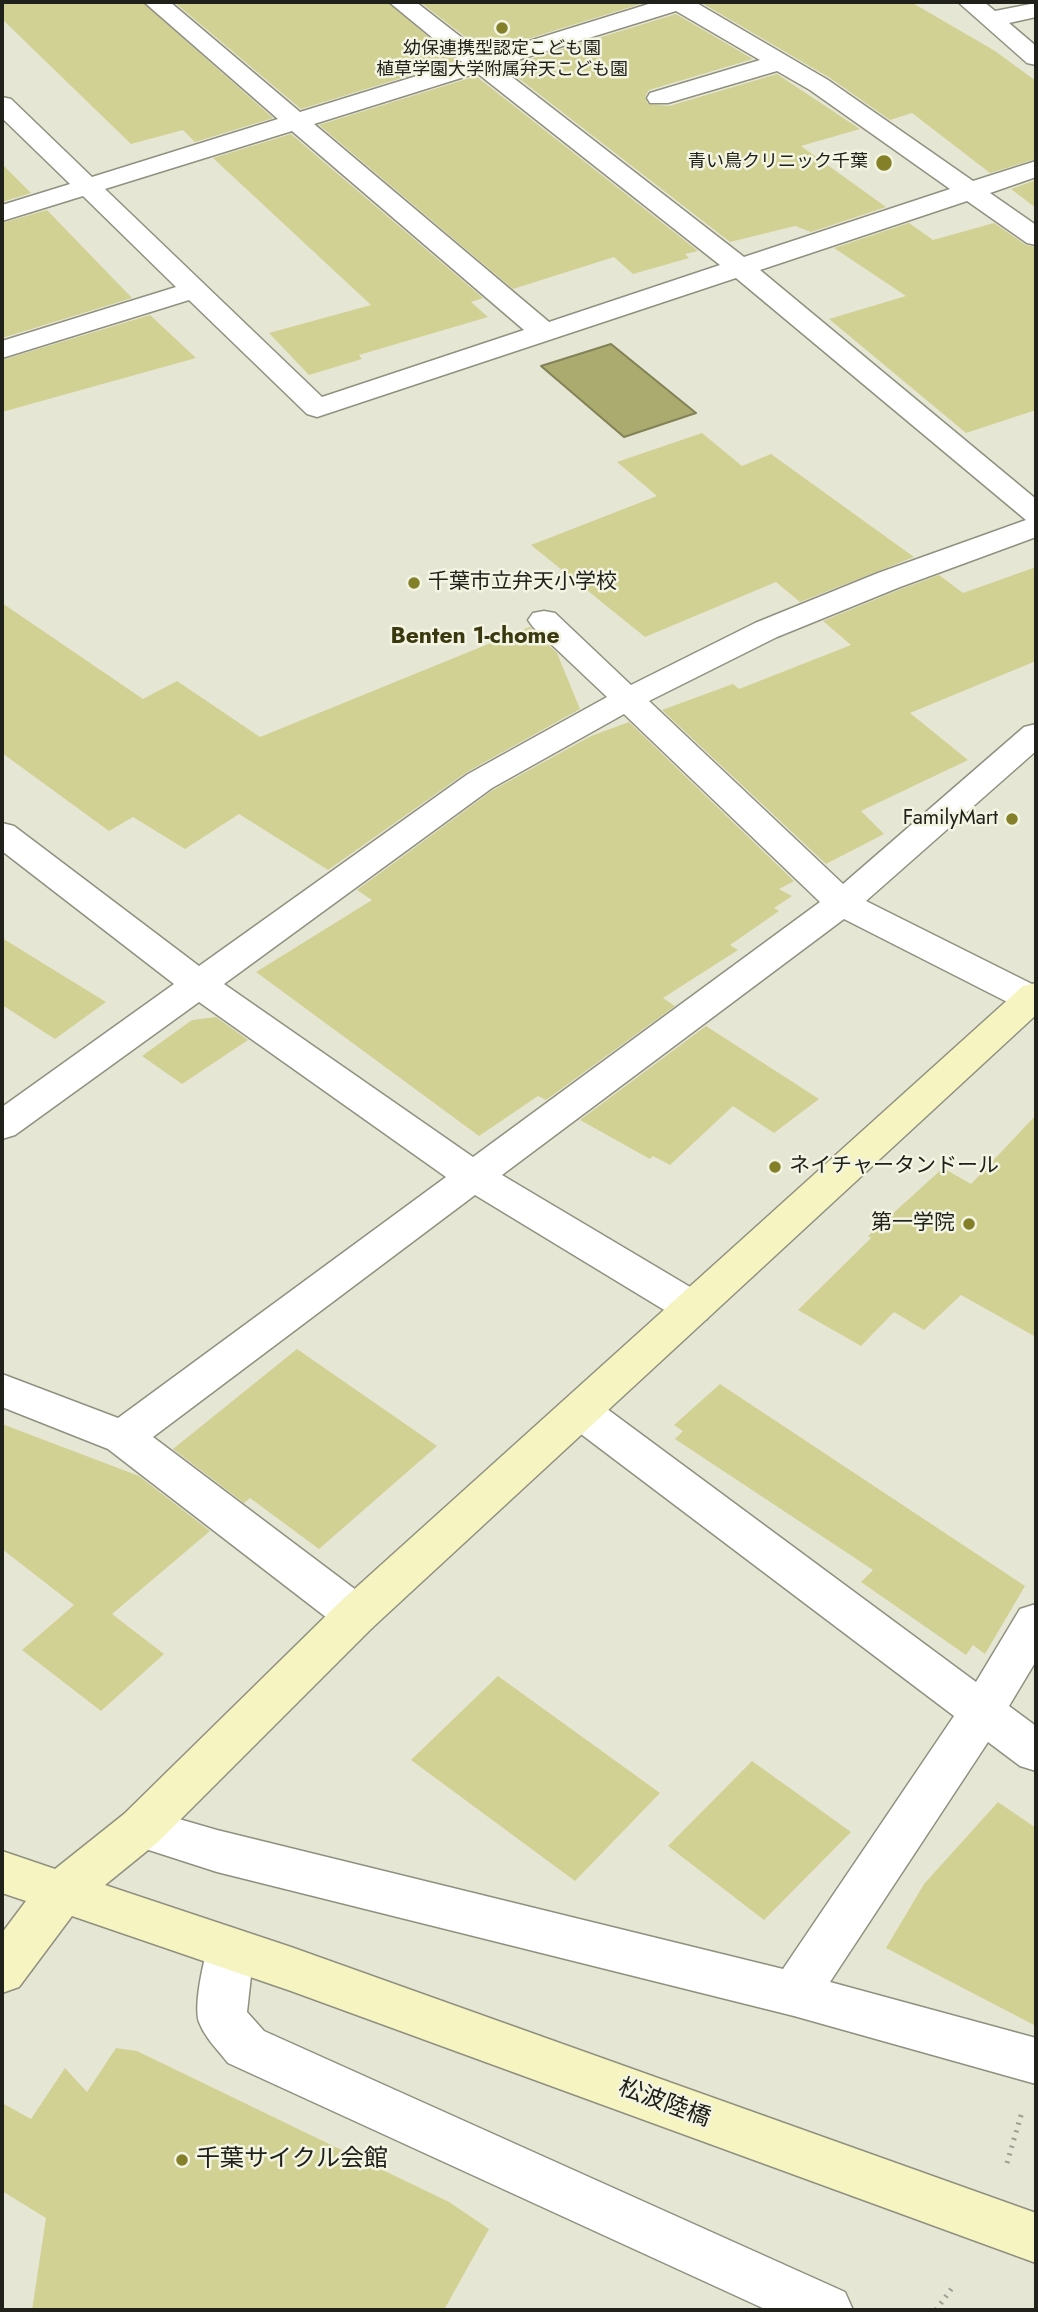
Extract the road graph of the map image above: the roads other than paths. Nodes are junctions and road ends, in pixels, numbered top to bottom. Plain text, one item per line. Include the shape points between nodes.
1 (156, 2) edge
2 (401, 2) edge
3 (678, 2) edge
4 (970, 2) edge
5 (1036, 10) edge
6 (991, 19) junction
7 (1036, 58) edge
8 (780, 62) junction
9 (482, 63) junction
10 (659, 98) dead end
11 (2, 104) edge
12 (299, 121) junction
13 (1036, 169) edge
14 (84, 187) junction
15 (971, 190) junction
16 (2, 212) edge
17 (1036, 237) edge
18 (740, 267) junction
19 (193, 290) junction
20 (546, 334) junction
21 (2, 350) edge
22 (1036, 514) edge
23 (1036, 527) edge
24 (544, 620) dead end
25 (628, 699) junction
26 (1036, 734) edge
27 (2, 834) edge
28 (842, 903) junction
29 (199, 984) junction
30 (1035, 998) edge
31 (2, 1126) edge
32 (472, 1176) junction
33 (693, 1308) junction
34 (2, 1390) edge
35 (580, 1411) junction
36 (123, 1437) junction
37 (356, 1615) junction
38 (1036, 1622) edge
39 (982, 1712) junction
40 (1036, 1752) edge
41 (141, 1828) junction
42 (2, 1872) edge
43 (61, 1893) junction
44 (230, 1949) junction
45 (2, 1971) edge
46 (794, 1994) junction
47 (1036, 2061) edge
48 (1036, 2238) edge
49 (826, 2310) edge

1 - 12 street
2 - 9 street
3 - 8 street
3 - 9 street
4 - 6 street
5 - 6 street
6 - 7 street
8 - 10 street
8 - 15 street
9 - 12 street
9 - 18 street
11 - 14 street
12 - 14 street
12 - 20 street
13 - 15 street
14 - 16 street
14 - 19 street
15 - 17 street
15 - 18 street
18 - 20 street
18 - 22 street
19 - 20 street via 317,408
19 - 21 street
23 - 25 street via 766,630
24 - 25 street
25 - 28 street
25 - 29 street via 480,781
26 - 28 street
27 - 29 street
28 - 30 street
28 - 32 street
29 - 31 street
29 - 32 street
30 - 33 street
32 - 33 street
32 - 36 street
33 - 35 street
34 - 36 street
35 - 37 street
35 - 39 street
36 - 37 street
37 - 41 street
38 - 39 street
39 - 40 street
39 - 46 street
41 - 43 street
41 - 46 street via 217,1851
42 - 43 street, 松波陸橋
43 - 44 street, 松波陸橋
43 - 45 street
44 - 48 street, 松波陸橋
44 - 49 street via 222,2018 246,2048
46 - 47 street

